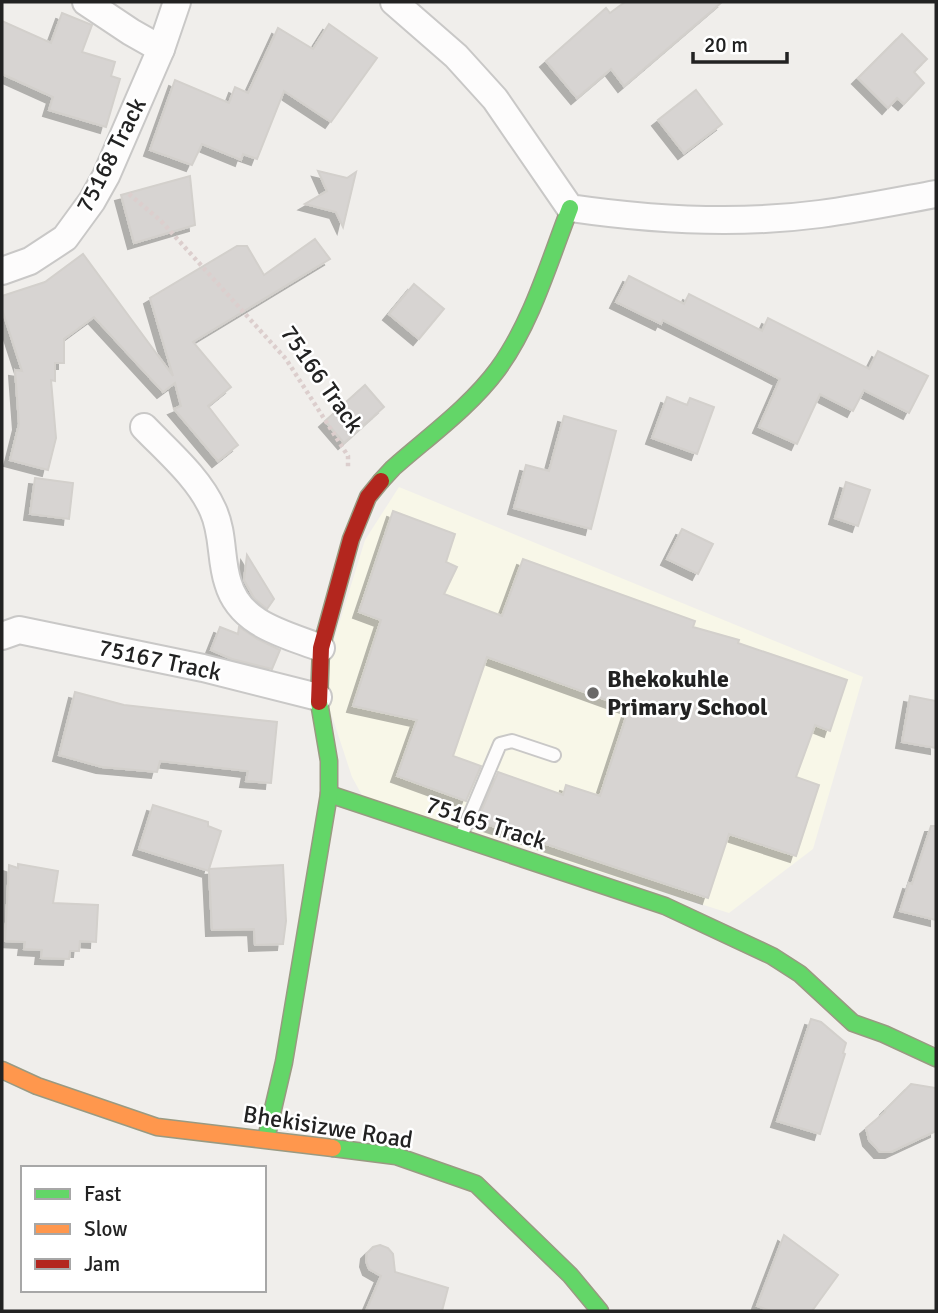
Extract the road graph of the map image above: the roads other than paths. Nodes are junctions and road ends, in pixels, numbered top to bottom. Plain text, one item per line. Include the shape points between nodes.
1 (86, 2) edge
2 (177, 2) edge
3 (394, 2) edge
4 (161, 49) junction
5 (936, 194) edge
6 (569, 208) junction
7 (2, 271) edge
8 (144, 427) dead end
9 (2, 636) edge
10 (321, 648) junction
11 (318, 697) junction
12 (554, 755) dead end
13 (329, 794) junction
14 (460, 837) junction
15 (936, 1058) edge
16 (2, 1070) edge
17 (266, 1139) junction
18 (600, 1311) edge

1 - 4 street
2 - 4 street, 75168 Track
3 - 6 street via 456,56 495,99
4 - 7 street, 75168 Track via 92,201 65,238 30,261
5 - 6 street via 819,215 741,219 684,221
6 - 10 street via 529,314 505,358 478,393 402,459 368,497 351,539
8 - 10 street via 188,472 212,506 220,527 228,583 238,606 273,631
9 - 11 street, 75167 Track via 19,630
10 - 11 street
11 - 13 street via 329,761
12 - 14 lane via 512,741 500,744
13 - 14 street, 75165 Track
13 - 17 street via 284,1062
14 - 15 street, 75165 Track via 665,906 772,956 800,974 853,1023
16 - 17 street, Bhekisizwe Road via 157,1127
17 - 18 street, Bhekisizwe Road via 396,1156 476,1184 570,1275

